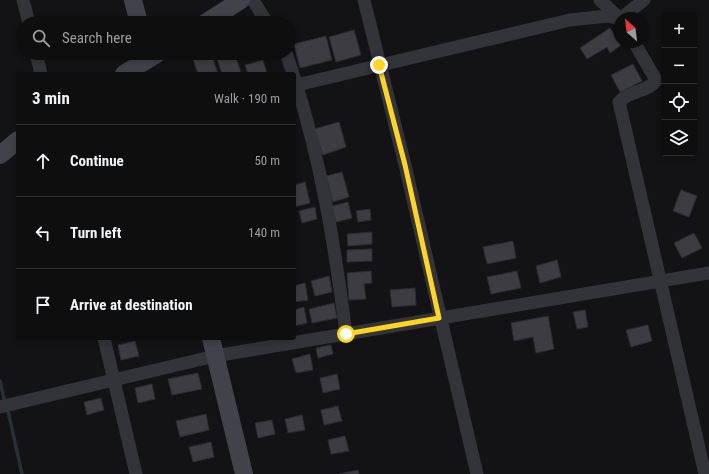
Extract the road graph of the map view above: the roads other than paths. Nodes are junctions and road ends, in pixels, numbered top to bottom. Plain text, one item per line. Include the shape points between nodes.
1 (23, 0) edge
2 (133, 0) edge
3 (241, 0) edge
4 (253, 0) edge
5 (364, 0) edge
6 (600, 0) edge
7 (644, 0) edge
8 (613, 12) edge
9 (628, 12) edge
10 (27, 16) edge
11 (137, 16) edge
12 (216, 16) edge
13 (263, 16) edge
14 (613, 17) edge
15 (637, 48) edge
16 (38, 60) edge
17 (150, 60) edge
18 (288, 60) edge
19 (379, 65) junction
20 (41, 72) edge
21 (128, 72) edge
22 (293, 72) edge
23 (296, 79) edge
24 (296, 83) edge
25 (16, 142) edge
26 (0, 155) edge
27 (709, 273) edge
28 (660, 281) junction
29 (439, 318) junction
30 (346, 334) junction
31 (104, 340) edge
32 (211, 340) edge
33 (215, 356) junction
34 (114, 379) junction
35 (0, 407) edge
36 (136, 474) edge
37 (244, 474) edge
38 (476, 474) edge
39 (705, 474) edge

1 - 10 street
2 - 11 street
3 - 12 street
4 - 13 street
5 - 19 street
6 - 8 street
7 - 9 street
14 - 19 street via 570,20
15 - 28 street via 656,80 653,85 624,96 619,102
16 - 20 street
17 - 21 street
18 - 22 street
19 - 23 street
19 - 29 street via 405,165
24 - 30 street via 332,232
25 - 26 street
27 - 28 street
28 - 29 street
28 - 39 street
29 - 30 street
29 - 38 street
30 - 33 street
31 - 34 street
32 - 33 street
33 - 34 street
33 - 37 street
34 - 35 street
34 - 36 street

